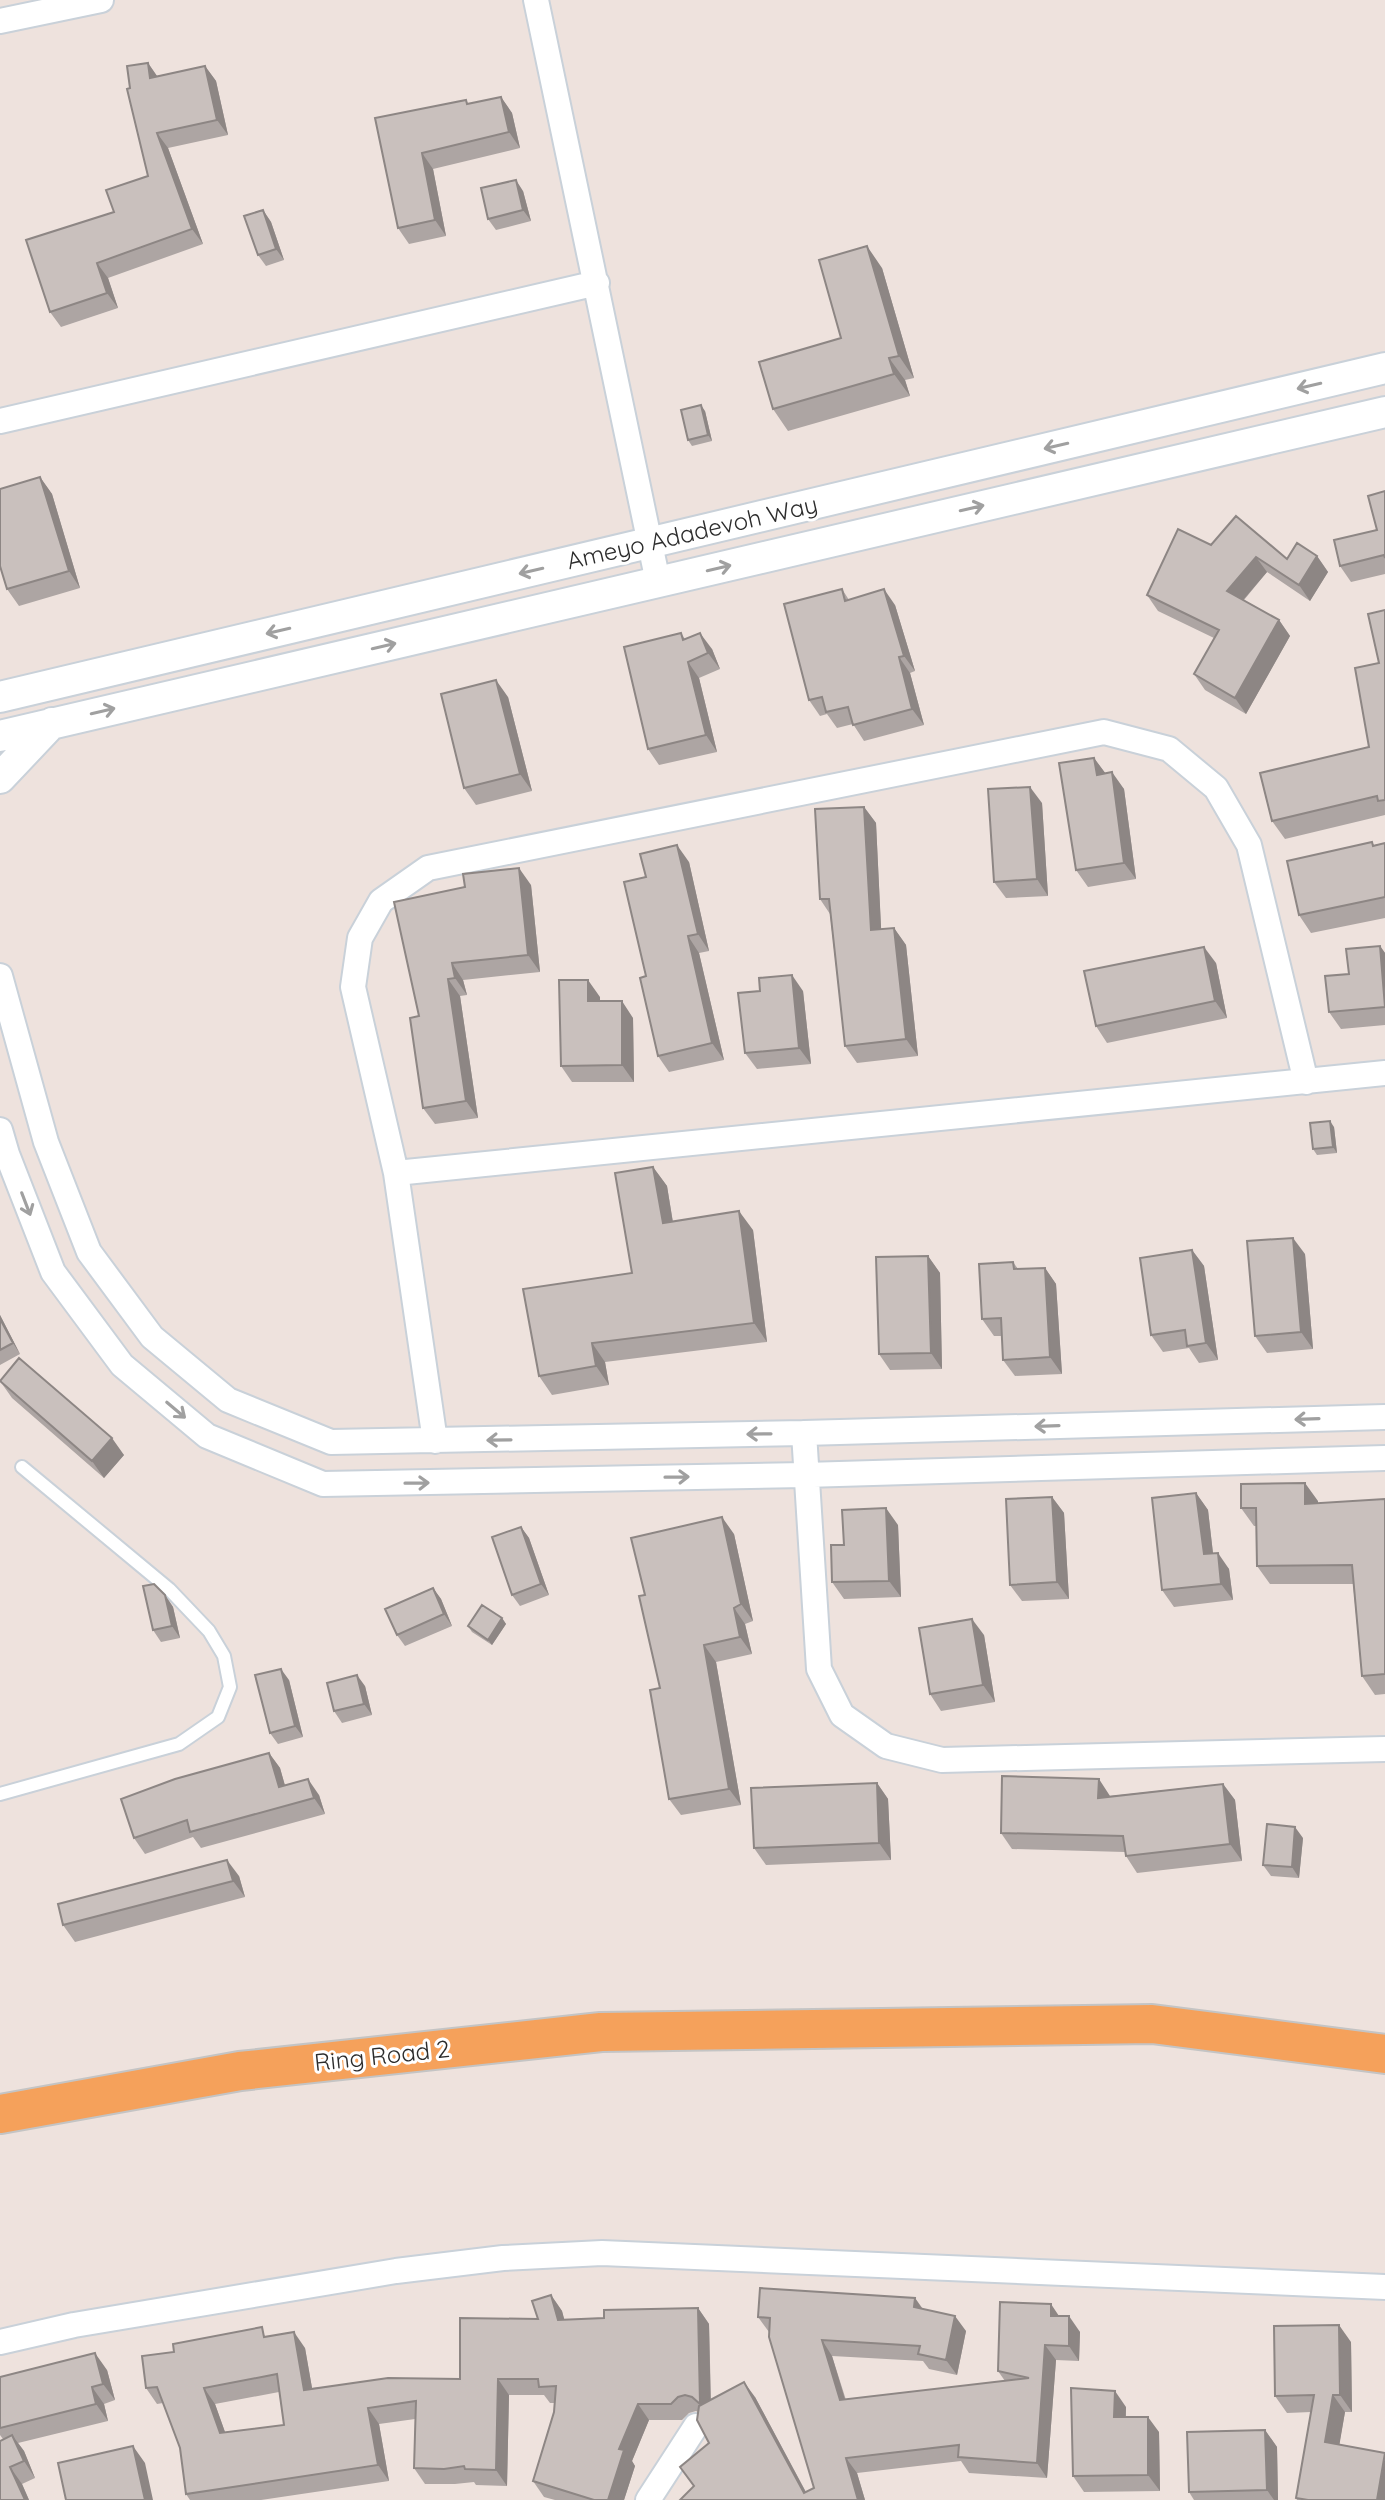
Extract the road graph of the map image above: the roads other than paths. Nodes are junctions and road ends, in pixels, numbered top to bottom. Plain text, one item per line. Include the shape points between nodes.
1 (101, 0) edge
2 (536, 0) edge
3 (0, 21) edge
4 (597, 283) junction
5 (1385, 368) edge
6 (1385, 412) edge
7 (0, 421) edge
8 (650, 542) junction
9 (658, 582) junction
10 (0, 697) edge
11 (52, 723) junction
12 (0, 736) edge
13 (0, 778) edge
14 (0, 976) edge
15 (1385, 1073) edge
16 (1306, 1082) junction
17 (0, 1130) edge
18 (396, 1173) junction
19 (1385, 1417) edge
20 (804, 1433) junction
21 (435, 1441) junction
22 (1385, 1458) edge
23 (22, 1467) dead end
24 (805, 1475) junction
25 (1385, 1749) edge
26 (0, 1794) edge
27 (1385, 2054) edge
28 (0, 2114) edge
29 (1385, 2287) edge
30 (0, 2342) edge
31 (696, 2426) edge
32 (648, 2500) edge

1 - 3 street
2 - 4 street
4 - 7 street
4 - 8 street
5 -> 8 street, Ameyo Adadevoh Way
9 -> 6 street, Ameyo Adadevoh Way
8 - 9 street
8 -> 10 street, Ameyo Adadevoh Way
11 -> 9 street, Ameyo Adadevoh Way
11 - 12 street, Ameyo Adadevoh Way
11 - 13 street
14 - 21 street via 46,1142 89,1252 152,1337 228,1400 331,1442
15 - 16 street
16 - 18 street
16 - 18 street via 1249,845 1216,788 1169,749 1104,732 428,868 381,901 360,938 353,987
17 -> 24 street via 53,1272 122,1365 207,1436 323,1484
18 - 21 street
19 -> 20 street
20 -> 21 street
20 - 24 street
22 - 24 street
23 - 26 lane via 199,1620 224,1656 230,1687 218,1717 179,1744
24 - 25 street via 819,1669 842,1715 886,1746 942,1760
27 - 28 main road, Ring Road 2 via 1152,2024 601,2032 240,2071
29 - 30 street via 602,2253 396,2271
31 - 32 street

